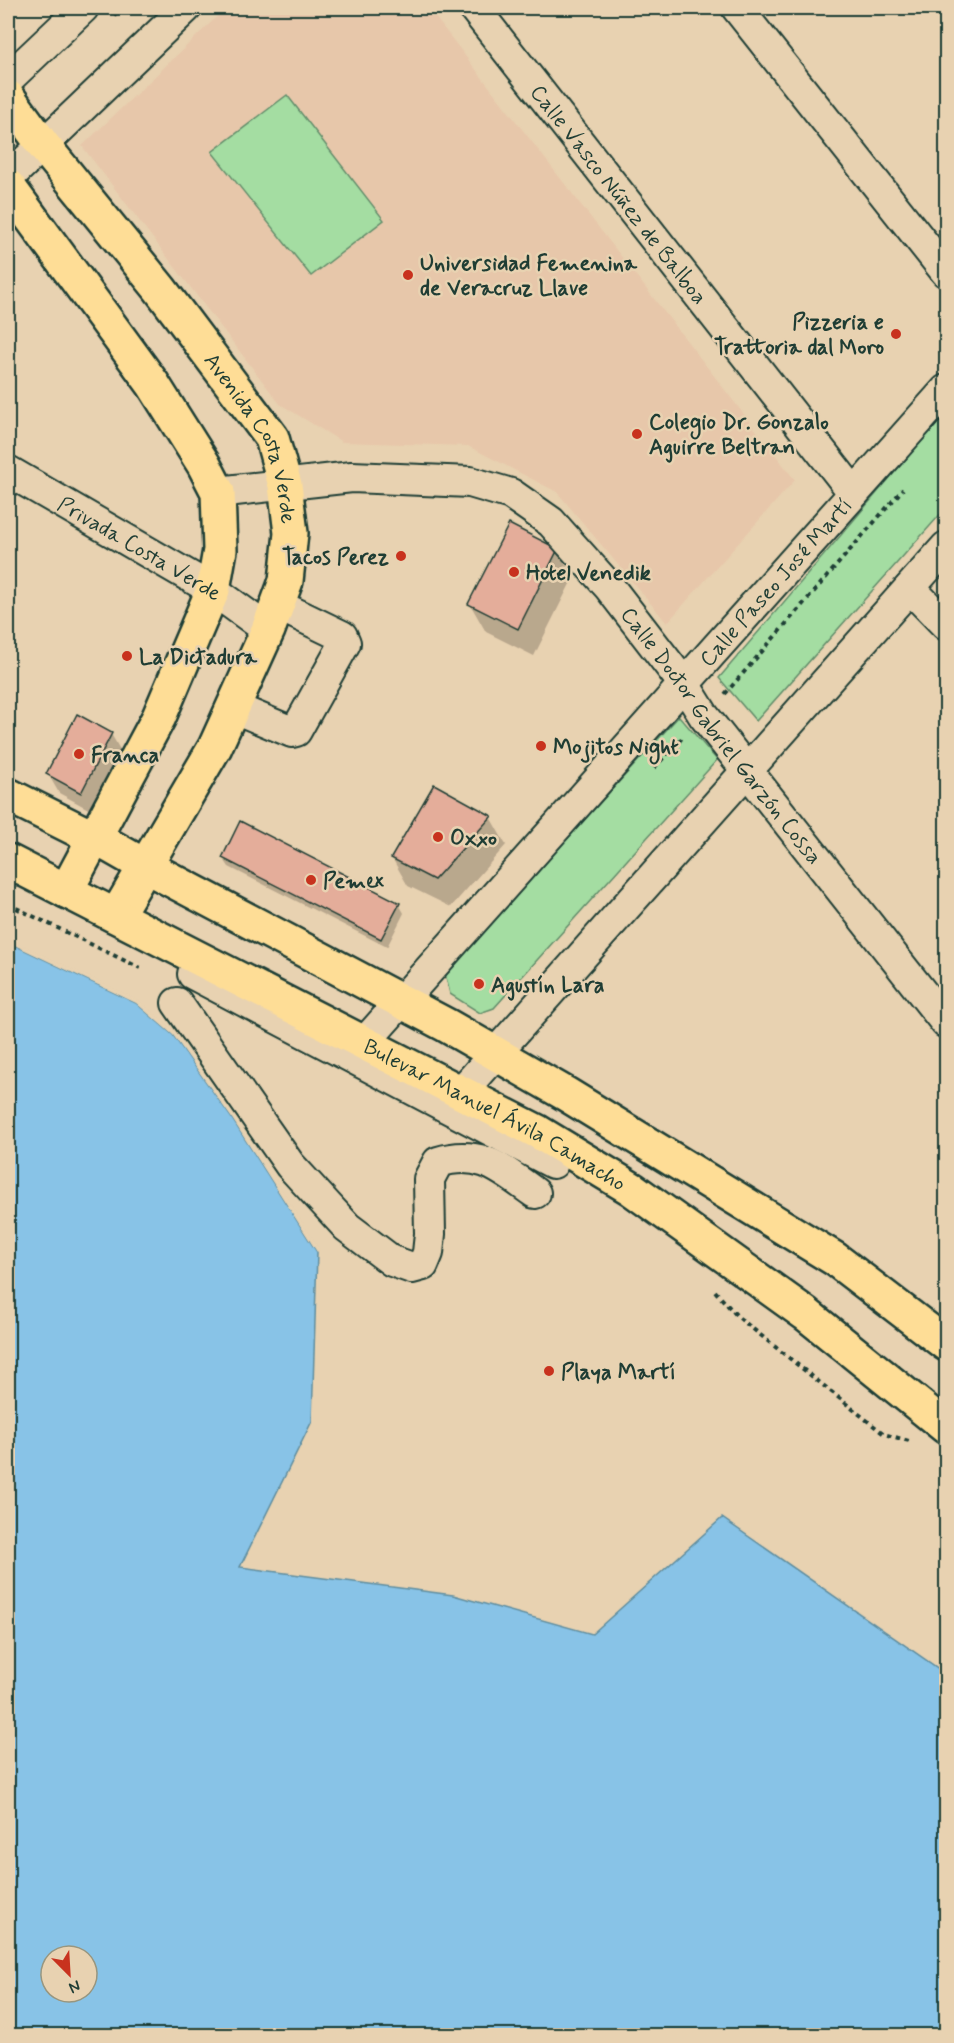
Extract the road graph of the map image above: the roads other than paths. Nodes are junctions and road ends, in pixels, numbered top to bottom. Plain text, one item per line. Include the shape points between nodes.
1 (83, 8) edge
2 (186, 8) edge
3 (474, 8) edge
4 (737, 8) edge
5 (8, 79) edge
6 (8, 97) edge
7 (43, 145) junction
8 (8, 178) edge
9 (8, 186) edge
10 (946, 272) edge
11 (946, 390) edge
12 (8, 471) edge
13 (285, 485) junction
14 (218, 492) junction
15 (854, 493) junction
16 (946, 547) edge
17 (910, 588) junction
18 (213, 590) junction
19 (273, 617) junction
20 (946, 625) edge
21 (684, 684) junction
22 (232, 707) junction
23 (747, 770) junction
24 (8, 795) edge
25 (94, 838) junction
26 (8, 861) edge
27 (145, 866) junction
28 (66, 891) junction
29 (116, 916) junction
30 (193, 974) dead end
31 (401, 1001) junction
32 (177, 1003) dead end
33 (946, 1023) edge
34 (364, 1043) junction
35 (494, 1053) junction
36 (461, 1092) junction
37 (553, 1163) dead end
38 (535, 1193) dead end
39 (946, 1344) edge
40 (946, 1427) edge

1 - 5 street
2 - 7 street
3 - 15 street, Calle Vasco Núñez de Balboa
4 - 10 street
6 - 7 main road, Avenida Costa Verde
7 - 8 street
7 - 13 main road, Avenida Costa Verde via 160,289 272,438
9 - 14 main road via 153,384
11 - 15 street, Calle Paseo José Martí
12 - 18 street, Privada Costa Verde
13 - 14 street, Calle Doctor Gabriel Garzón Cossa
13 - 19 main road, Avenida Costa Verde via 291,533 286,581
13 - 21 street, Calle Doctor Gabriel Garzón Cossa via 352,477 470,482 511,494 551,522 610,588
14 - 18 main road via 220,550
15 - 21 street, Calle Paseo José Martí
16 - 17 street
17 - 20 street
17 - 23 street
18 - 19 street, Privada Costa Verde
18 - 25 main road via 159,717
19 - 22 main road, Avenida Costa Verde
19 - 22 street, Privada Costa Verde via 342,636 345,643 296,731
21 - 23 street, Calle Doctor Gabriel Garzón Cossa
21 - 31 street, Calle Paseo José Martí
22 - 27 main road, Avenida Costa Verde via 214,747
23 - 33 street, Calle Doctor Gabriel Garzón Cossa
23 - 35 street
24 - 25 main road
25 - 27 main road
25 - 28 main road
26 - 28 main road, Bulevar Manuel Ávila Camacho
27 - 29 main road, Avenida Costa Verde
27 - 31 main road
28 - 29 main road, Bulevar Manuel Ávila Camacho
29 - 34 main road, Bulevar Manuel Ávila Camacho
30 - 37 street
31 - 34 street, Calle Paseo José Martí
31 - 35 main road
32 - 38 street via 290,1165 346,1227 392,1261 412,1268 423,1264 430,1234 429,1179 438,1162 471,1157 500,1168
34 - 36 main road, Bulevar Manuel Ávila Camacho
35 - 36 street
35 - 39 main road via 835,1258
36 - 40 main road, Bulevar Manuel Ávila Camacho via 538,1132 632,1189 806,1314

